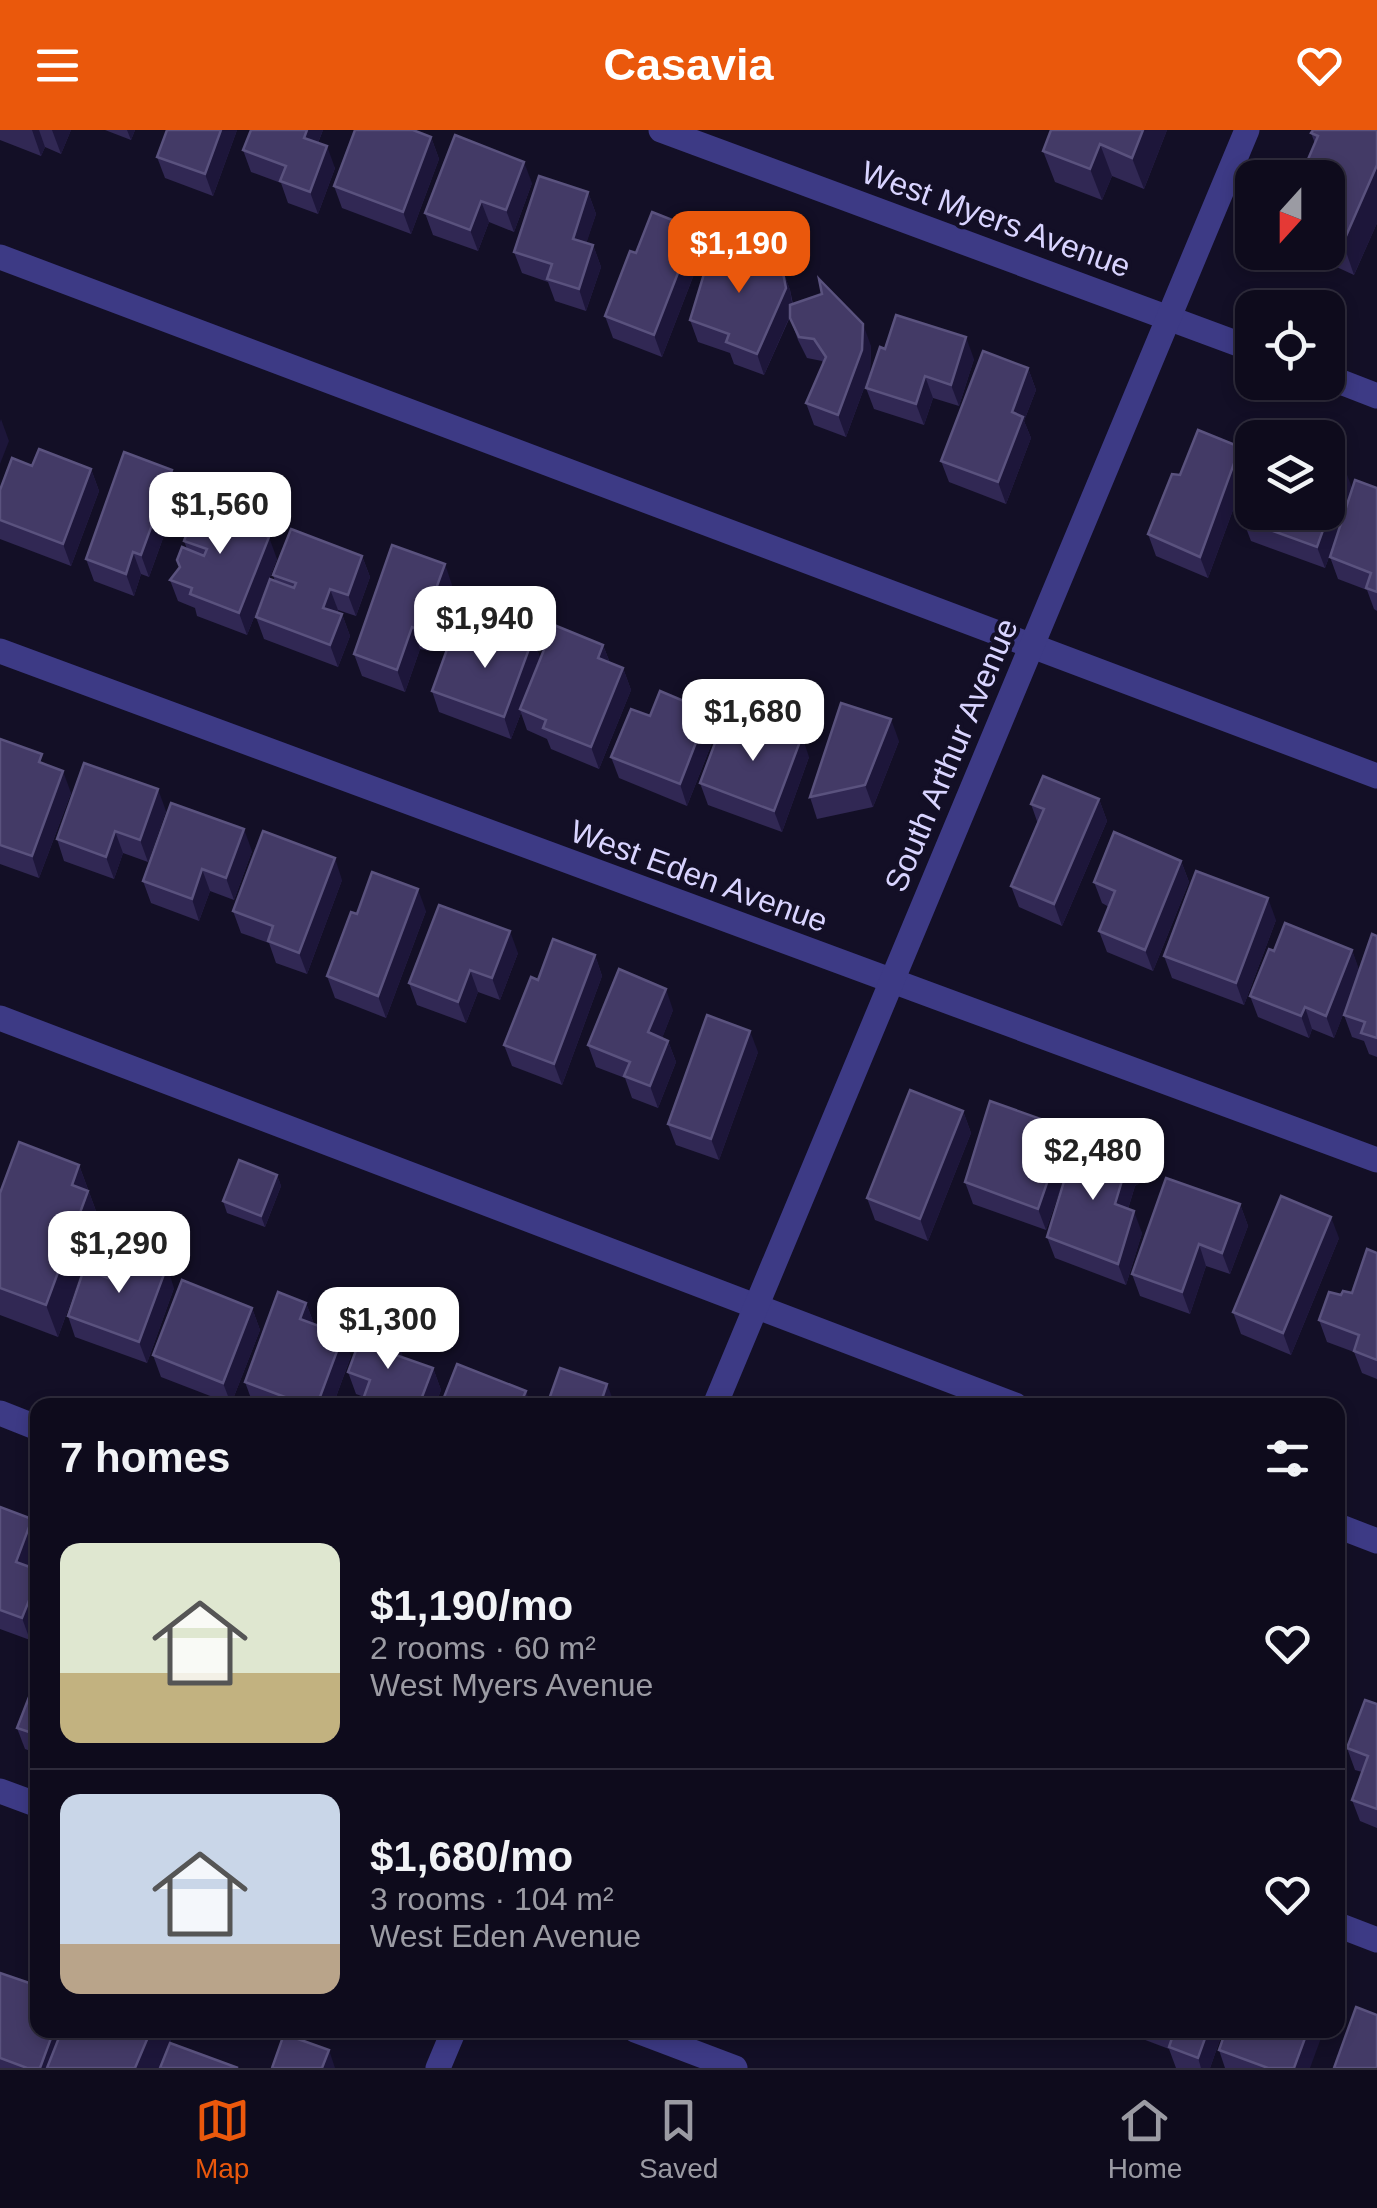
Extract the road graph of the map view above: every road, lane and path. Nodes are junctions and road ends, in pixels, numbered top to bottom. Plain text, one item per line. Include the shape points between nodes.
1 (661, 130) edge
2 (1247, 130) edge
3 (0, 256) edge
4 (1168, 318) junction
5 (1235, 343) edge
6 (1345, 384) edge
7 (1377, 396) edge
8 (1032, 644) junction
9 (0, 651) edge
10 (1377, 776) edge
11 (892, 982) junction
12 (0, 1018) edge
13 (1377, 1160) edge
14 (756, 1308) junction
15 (718, 1398) edge
16 (995, 1398) edge
17 (0, 1413) edge
18 (30, 1425) edge
19 (1345, 1529) edge
20 (1377, 1541) edge
21 (0, 1792) edge
22 (30, 1803) edge
23 (1345, 1928) edge
24 (1377, 1940) edge
25 (451, 2038) edge
26 (655, 2038) edge
27 (438, 2068) edge
28 (735, 2068) edge

1 - 4 street, West Myers Avenue
2 - 4 street, South Arthur Avenue
3 - 8 street
4 - 5 street, West Myers Avenue
4 - 8 street, South Arthur Avenue
6 - 7 street
8 - 10 street
8 - 11 street, South Arthur Avenue
9 - 11 street, West Eden Avenue
11 - 13 street, West Eden Avenue
11 - 14 street, South Arthur Avenue
12 - 14 street
14 - 15 street, South Arthur Avenue
14 - 16 street
17 - 18 street
19 - 20 street
21 - 22 street
23 - 24 street
25 - 27 street
26 - 28 street

